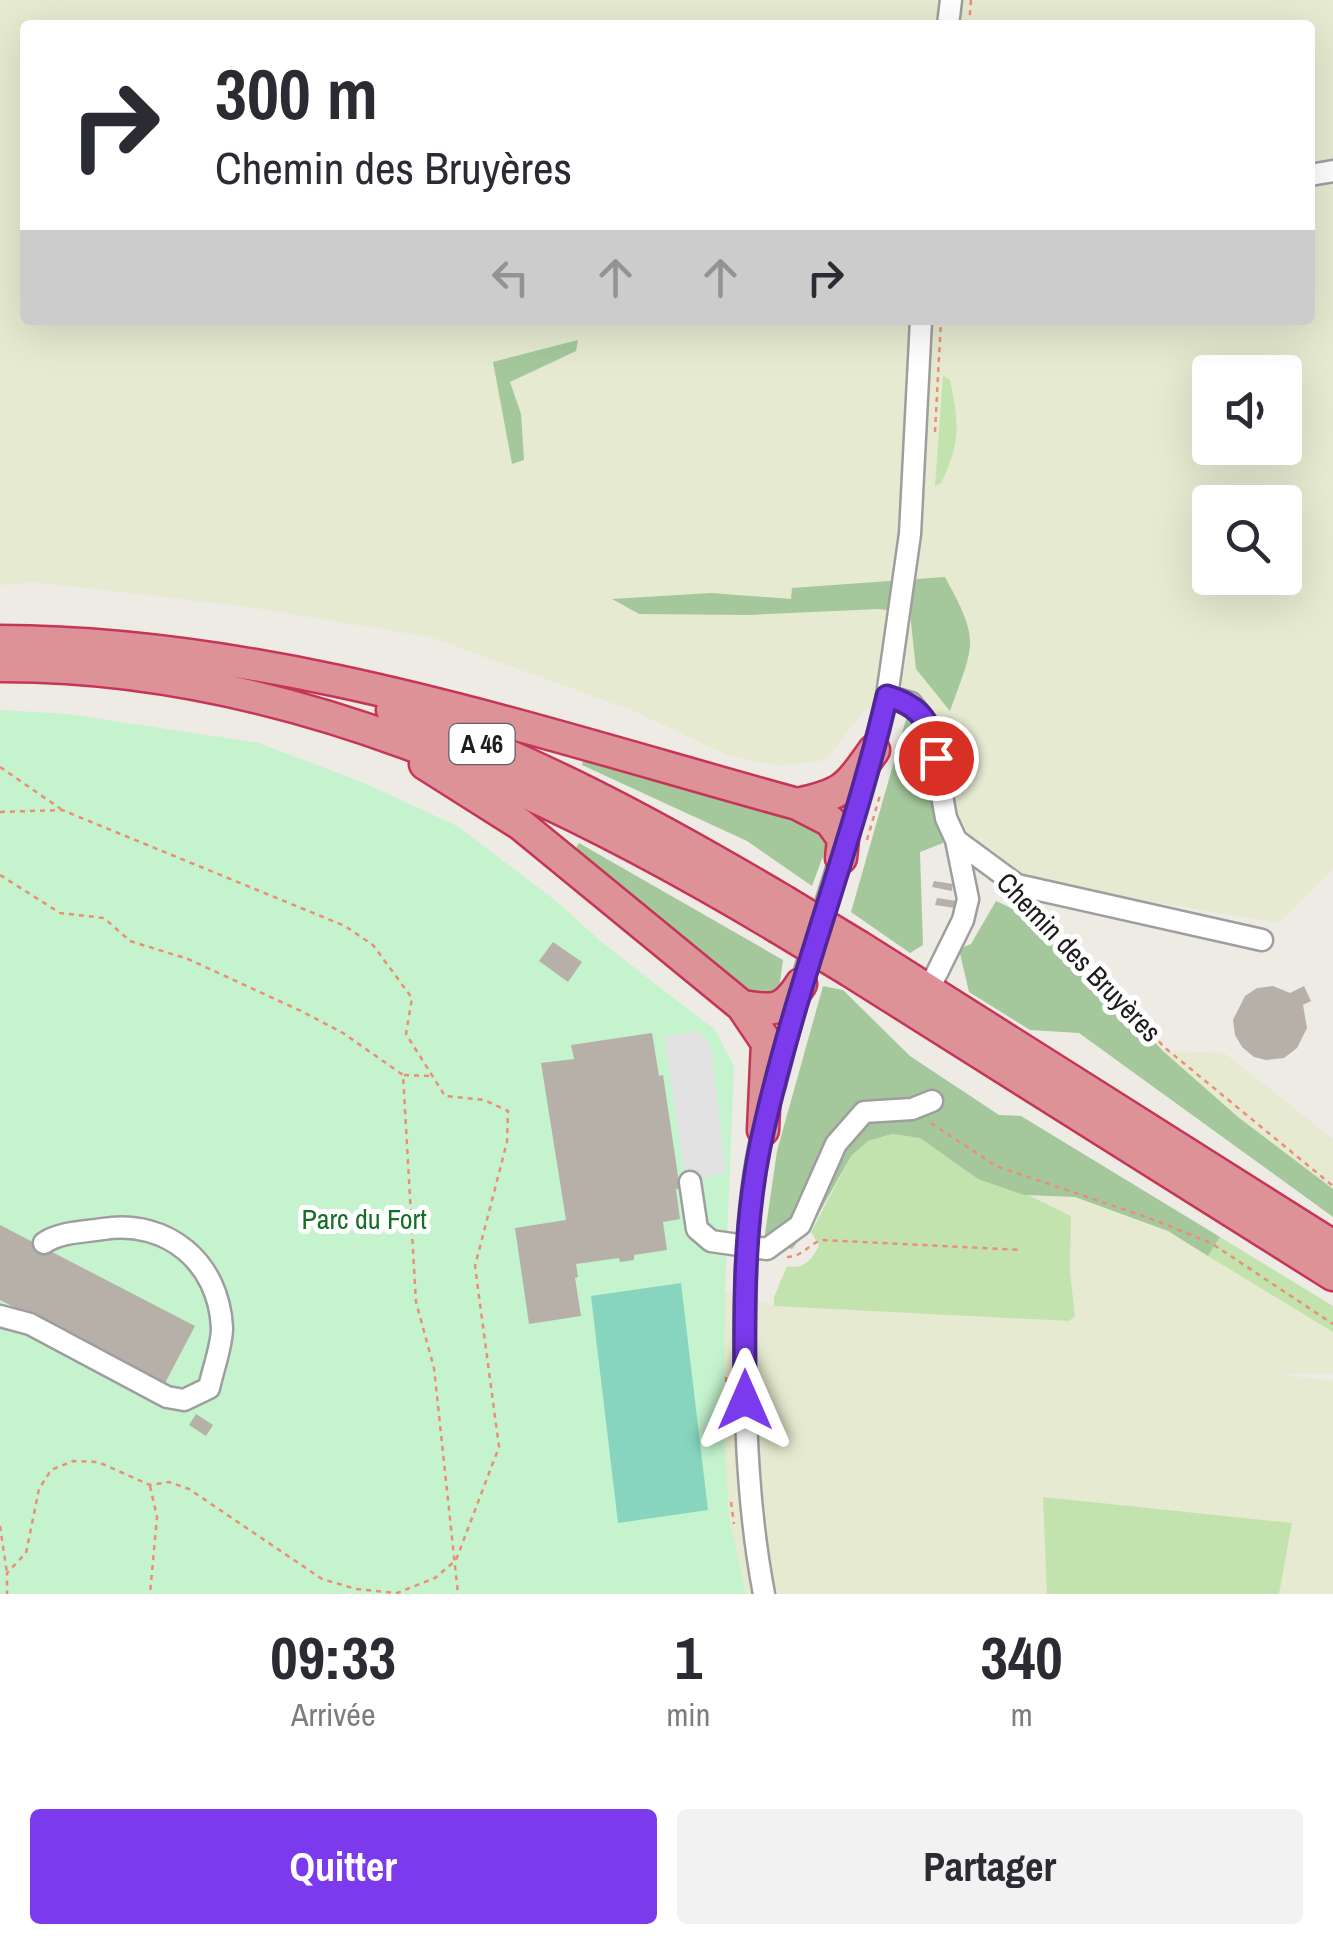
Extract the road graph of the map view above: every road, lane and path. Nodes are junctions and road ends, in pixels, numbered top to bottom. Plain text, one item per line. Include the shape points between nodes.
1 (921, 325) edge
2 (0, 641) edge
3 (154, 652) junction
4 (0, 666) edge
5 (887, 696) junction
6 (359, 726) junction
7 (874, 750) junction
8 (0, 767) edge
9 (798, 804) junction
10 (62, 810) junction
11 (0, 812) edge
12 (956, 840) junction
13 (841, 858) junction
14 (0, 876) edge
15 (1016, 885) junction
16 (780, 914) junction
17 (1262, 940) dead end
18 (855, 959) junction
19 (801, 984) junction
20 (928, 991) junction
21 (742, 1006) junction
22 (403, 1075) junction
23 (430, 1076) junction
24 (932, 1101) dead end
25 (912, 1109) junction
26 (763, 1130) junction
27 (690, 1182) dead end
28 (1333, 1186) edge
29 (44, 1244) dead end
30 (1333, 1246) edge
31 (757, 1247) junction
32 (1022, 1250) dead end
33 (1333, 1276) edge
34 (0, 1316) edge
35 (1333, 1324) edge
36 (150, 1485) junction
37 (0, 1526) edge
38 (456, 1560) junction
39 (7, 1573) junction
40 (7, 1594) edge
41 (150, 1594) edge
42 (458, 1594) edge
43 (764, 1594) edge

1 - 5 street via 910,534
2 - 3 highway, A 46
3 - 9 highway via 340,679
3 - 16 highway, A 46 via 301,682 470,739 613,804
4 - 6 highway, A 46 via 182,681
5 - 7 street
5 - 12 street via 910,703 930,727
6 - 16 highway, A 46 via 528,791
6 - 21 highway via 520,824
7 - 9 highway via 845,789
7 - 13 street
8 - 10 path
9 - 13 highway via 830,821 843,839
10 - 11 path
10 - 23 path via 346,926 373,945 412,998 406,1034
12 - 15 street, Chemin des Bruyères
12 - 20 street via 968,900
13 - 19 street
14 - 22 path via 60,913 104,918 130,941 188,959 344,1033
15 - 17 street
15 - 28 path, Chemin des Bruyères via 1164,1047
16 - 18 highway, A 46, bridge
18 - 20 highway, A 46
18 - 33 highway, A 46
19 - 21 highway via 778,1008
19 - 26 street
20 - 30 highway, A 46
21 - 26 highway via 767,1044
22 - 23 path
22 - 38 path via 416,1302 434,1368
23 - 38 path via 445,1096 484,1100 508,1111 507,1142 475,1266 499,1446
24 - 25 street
25 - 31 street via 864,1112 836,1144 800,1225
25 - 35 path via 996,1166 1211,1243
26 - 31 street
27 - 31 street via 697,1229 711,1242
29 - 34 street via 54,1236 120,1226 158,1233 197,1257 216,1293 222,1330 209,1388 184,1400 167,1397 30,1324
31 - 32 path via 788,1258 824,1240
31 - 43 street via 748,1476
36 - 38 path via 189,1489 322,1580 356,1589 397,1593 435,1578
36 - 39 path via 98,1462 50,1470 35,1500 26,1553
36 - 41 path via 156,1517
37 - 39 path
38 - 42 path
39 - 40 path

